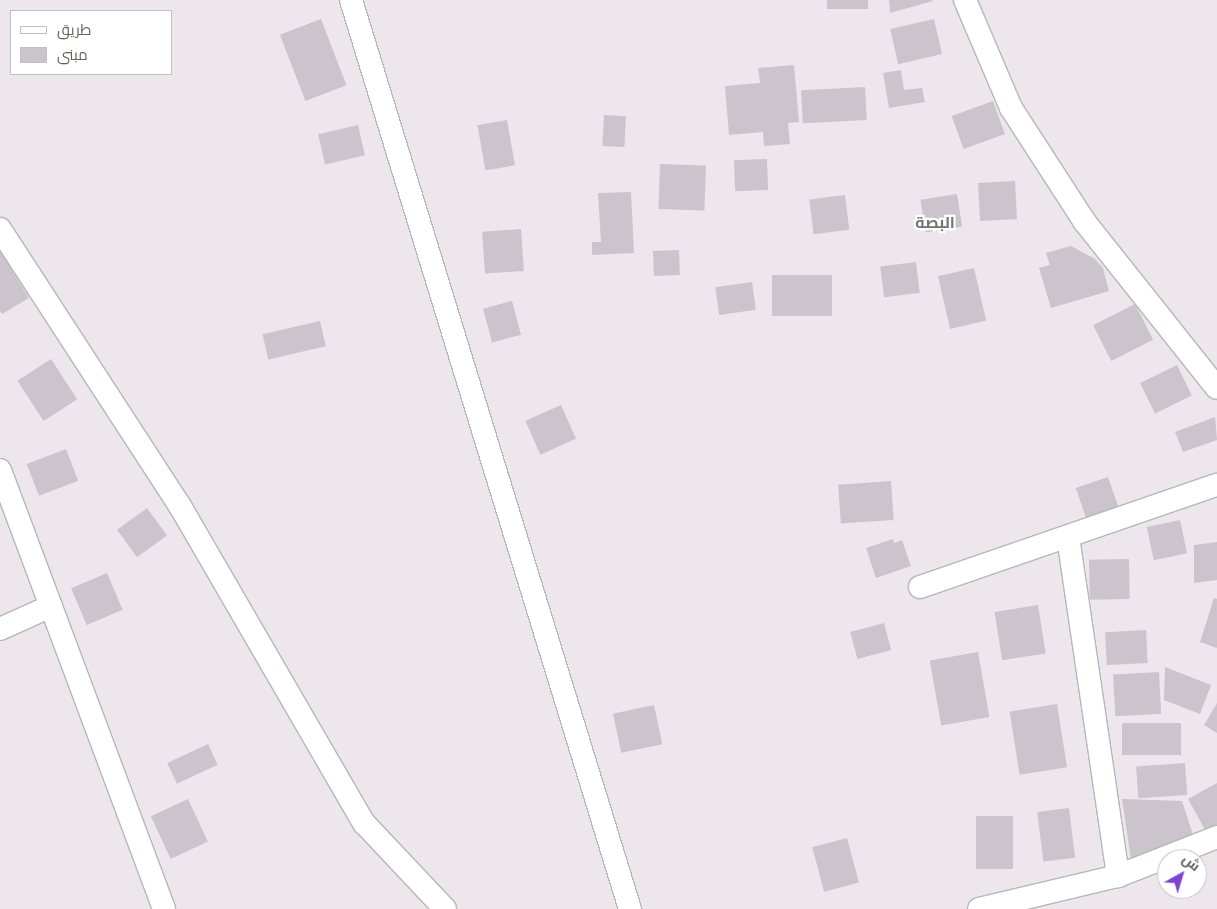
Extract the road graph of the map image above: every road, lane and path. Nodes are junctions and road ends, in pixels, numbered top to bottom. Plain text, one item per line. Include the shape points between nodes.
1 (352, 0) edge
2 (965, 0) edge
3 (0, 229) edge
4 (1217, 388) edge
5 (0, 470) edge
6 (1217, 485) edge
7 (1068, 537) junction
8 (920, 587) dead end
9 (51, 606) junction
10 (0, 629) edge
11 (1217, 837) edge
12 (1118, 876) junction
13 (164, 909) edge
14 (445, 909) edge
15 (630, 909) edge
16 (979, 909) edge

1 - 15 street
2 - 4 street via 1016,116 1084,221
3 - 14 street via 180,506 364,823
5 - 9 street
6 - 7 street
7 - 8 street
7 - 12 street
9 - 10 street
9 - 13 street
11 - 12 street
12 - 16 street

